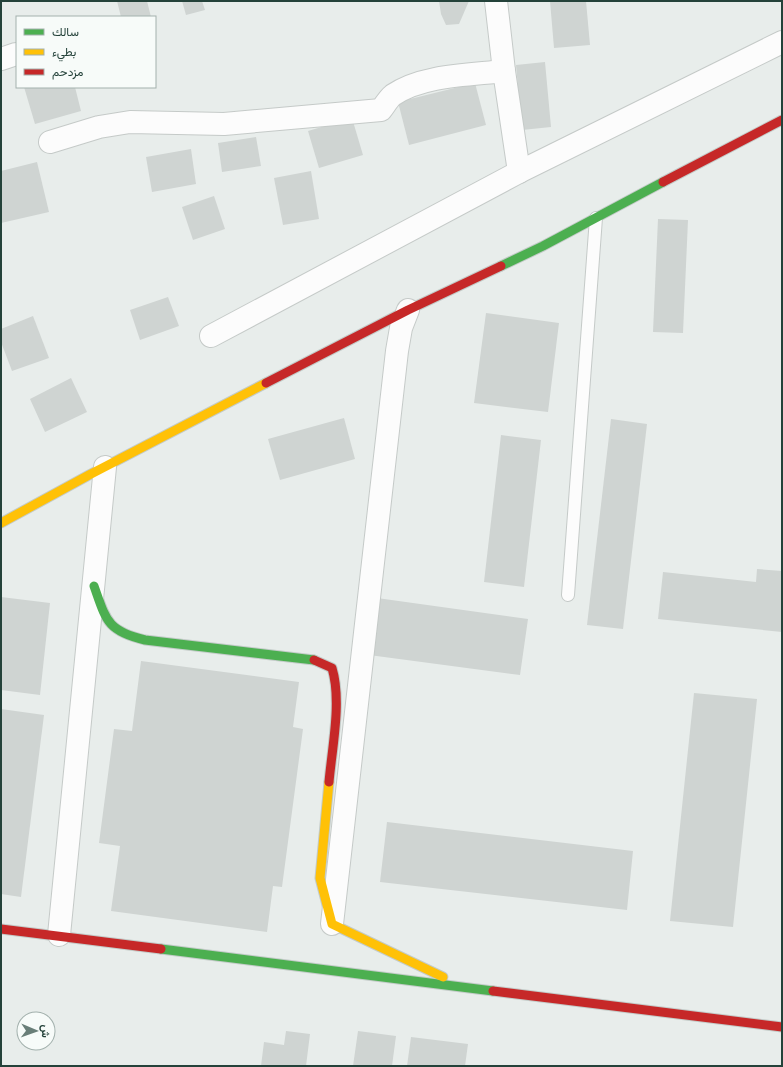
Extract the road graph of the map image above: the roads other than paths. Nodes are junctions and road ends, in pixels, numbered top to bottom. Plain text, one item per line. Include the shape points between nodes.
1 (496, 1) edge
2 (782, 42) edge
3 (504, 71) junction
4 (782, 120) edge
5 (50, 142) dead end
6 (519, 172) junction
7 (596, 218) junction
8 (408, 310) junction
9 (211, 336) dead end
10 (105, 467) junction
11 (1, 523) edge
12 (94, 586) junction
13 (568, 595) dead end
14 (332, 924) junction
15 (1, 929) edge
16 (60, 935) junction
17 (464, 986) junction
18 (782, 1027) edge

1 - 3 street
2 - 6 street
3 - 5 street via 412,85 392,96 381,110 224,124 130,122 99,127
3 - 6 street
4 - 7 street
6 - 9 street
7 - 8 street
7 - 13 lane
8 - 10 street
8 - 14 street via 401,328 397,351
10 - 11 street
10 - 12 street
12 - 14 street via 106,618 113,628 126,637 311,659 332,668 336,678 336,703 320,878
12 - 16 street
14 - 17 street
15 - 16 street
16 - 17 street
17 - 18 street

